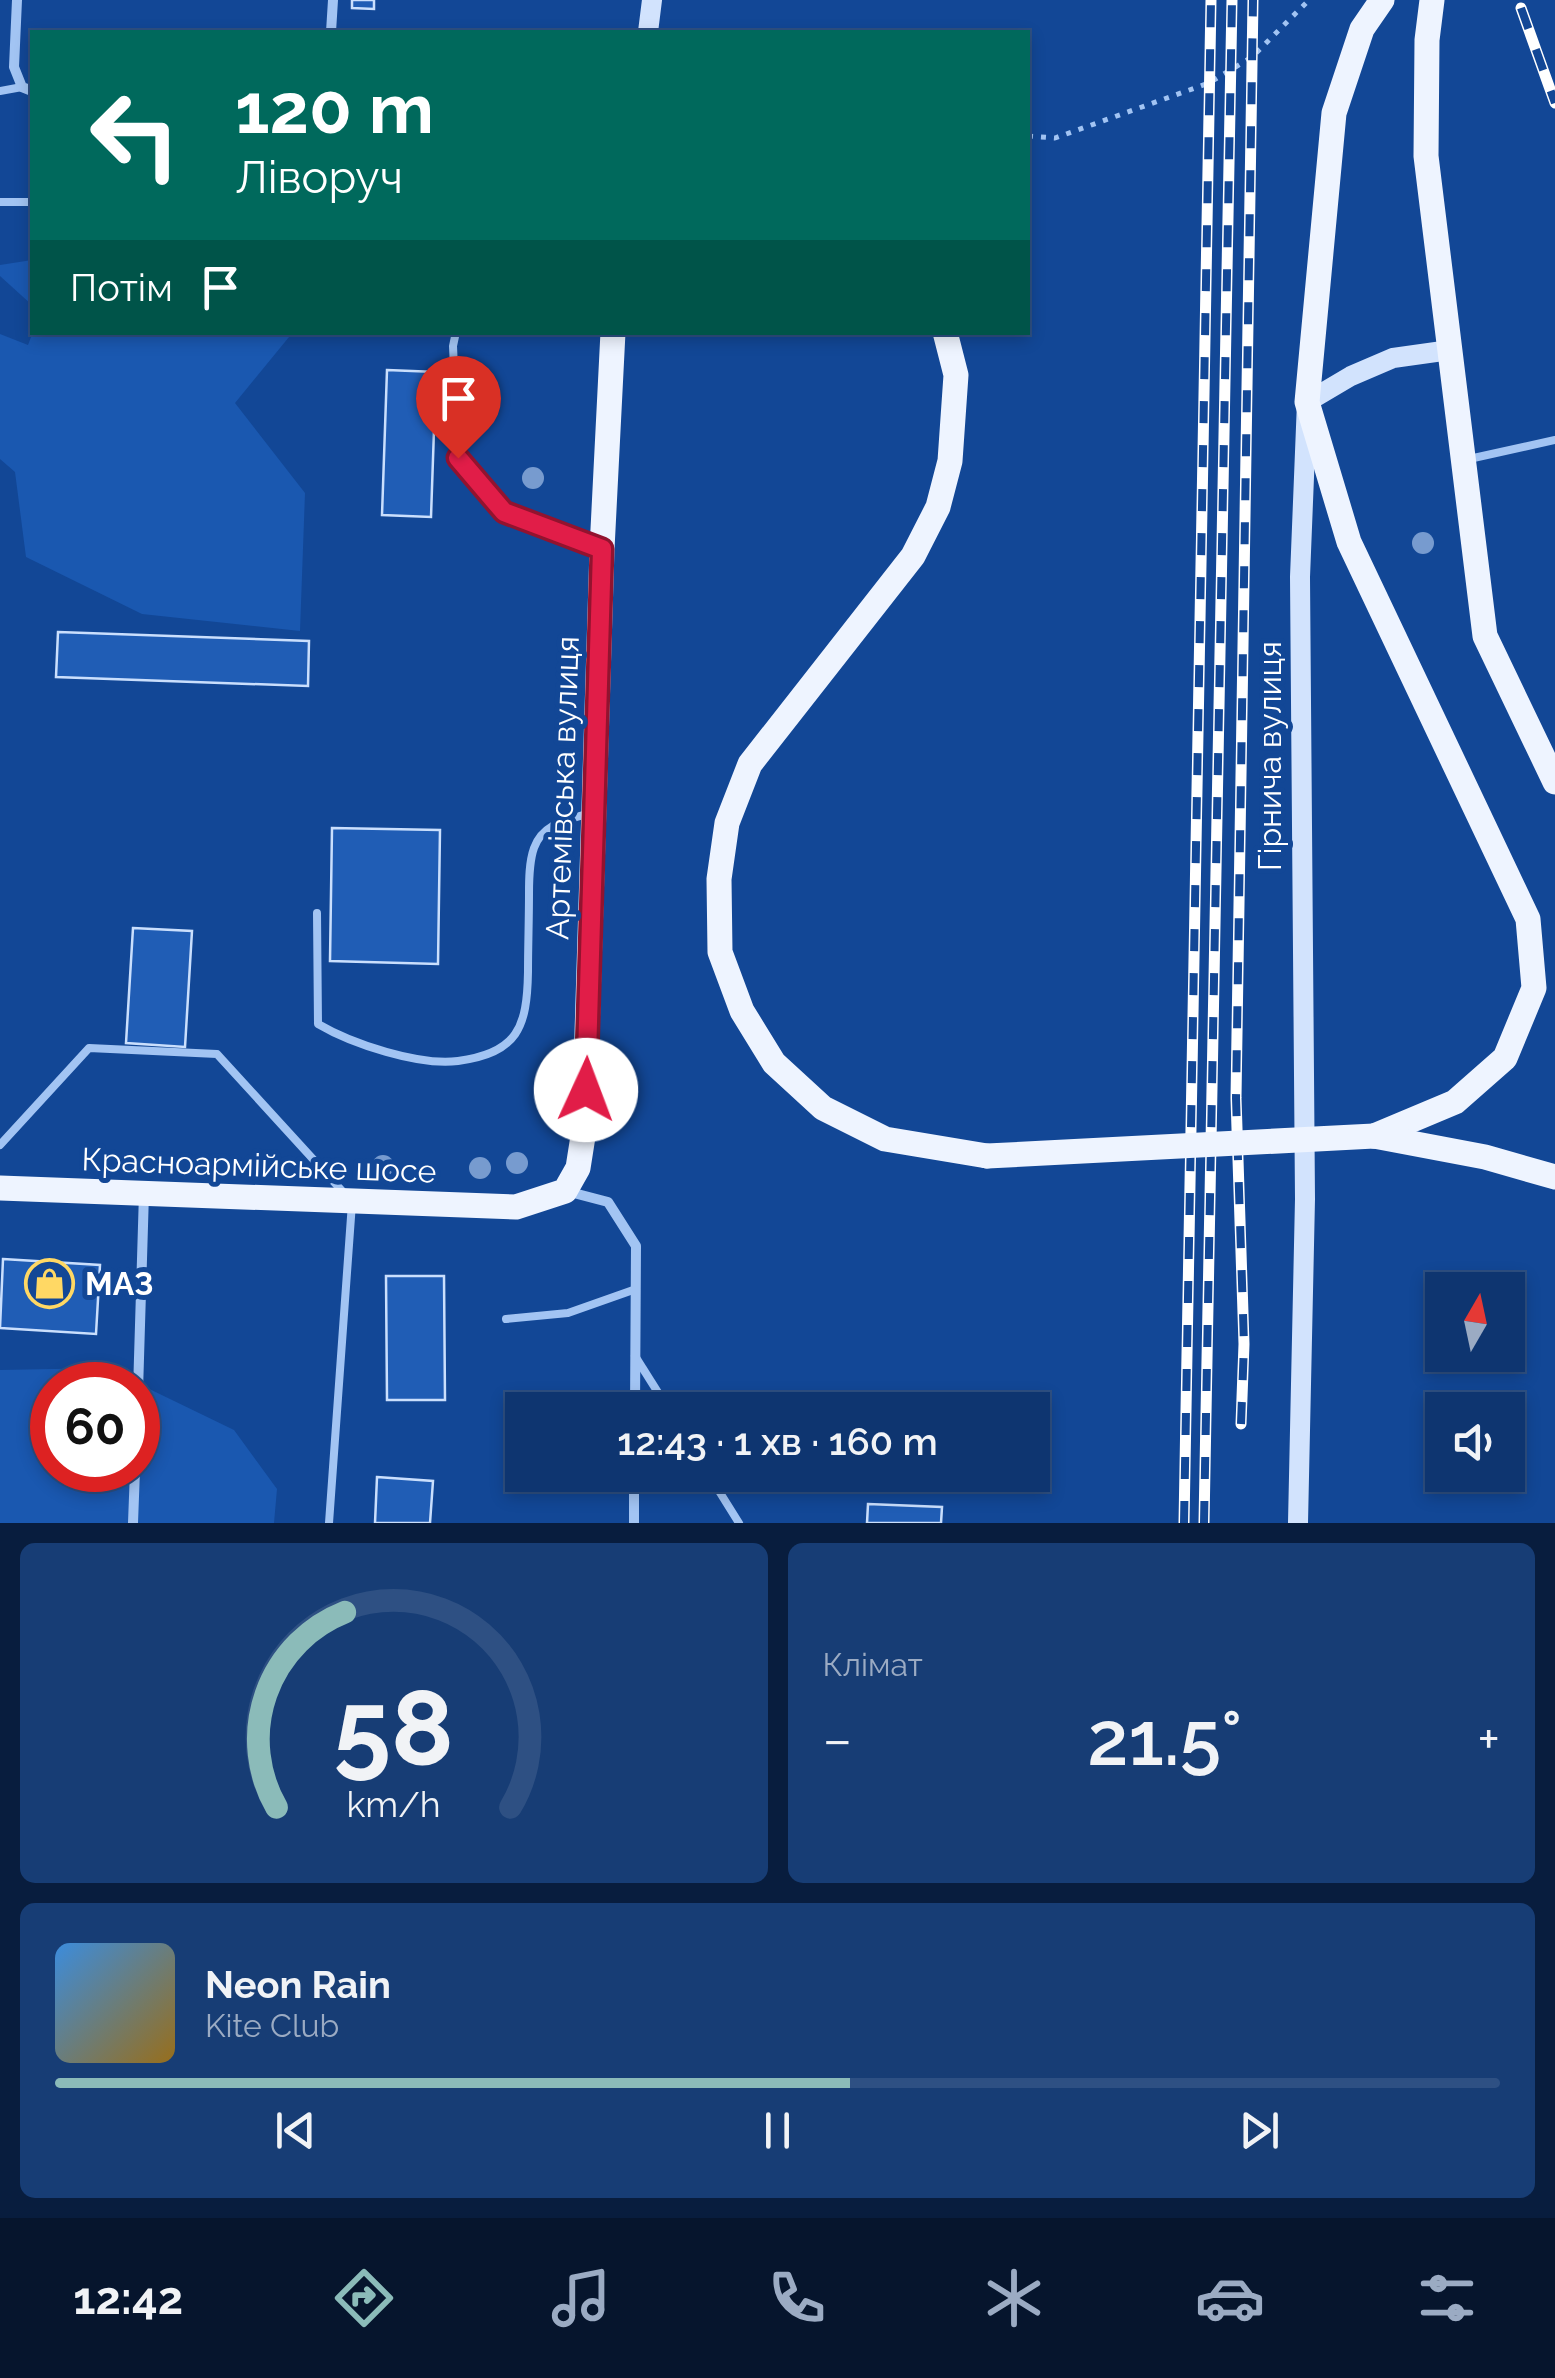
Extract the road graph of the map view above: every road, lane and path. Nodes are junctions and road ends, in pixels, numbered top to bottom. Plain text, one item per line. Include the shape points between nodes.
1 (17, 0) edge
2 (333, 0) edge
3 (652, 0) edge
4 (1309, 0) edge
5 (1382, 0) edge
6 (1432, 0) edge
7 (331, 30) edge
8 (648, 30) edge
9 (27, 89) edge
10 (0, 91) edge
11 (1030, 136) edge
12 (0, 202) edge
13 (30, 202) edge
14 (455, 335) edge
15 (613, 335) edge
16 (946, 335) edge
17 (1450, 350) junction
18 (1306, 402) junction
19 (1555, 440) edge
20 (1465, 460) junction
21 (602, 549) junction
22 (1555, 782) edge
23 (594, 812) junction
24 (317, 913) dead end
25 (1374, 1136) junction
26 (0, 1145) edge
27 (1555, 1177) edge
28 (0, 1188) edge
29 (565, 1191) junction
30 (144, 1192) junction
31 (352, 1202) junction
32 (636, 1289) junction
33 (506, 1320) dead end
34 (635, 1356) junction
35 (139, 1362) edge
36 (635, 1392) edge
37 (658, 1392) edge
38 (134, 1492) edge
39 (634, 1492) edge
40 (719, 1492) edge
41 (133, 1523) edge
42 (330, 1523) edge
43 (634, 1523) edge
44 (738, 1523) edge
45 (1298, 1523) edge

1 - 9 street via 14,67
2 - 7 street
3 - 8 main road
4 - 11 path via 1252,57 1209,83 1055,138
5 - 18 main road, Гірнича вулиця via 1362,29 1334,113
6 - 17 main road via 1426,156
9 - 10 lane
12 - 13 lane
14 - 21 lane via 458,458 504,512
15 - 21 main road, Артемівська вулиця
16 - 25 main road, bridge via 956,375 950,461 938,508 913,556 750,764 727,823 720,952 742,1010 774,1063 823,1108 885,1139 987,1156
17 - 18 main road via 1393,358
17 - 20 main road
18 - 25 main road via 1349,542 1528,919 1534,988 1506,1058 1454,1102
18 - 45 main road, Гірнича вулиця
19 - 20 lane
20 - 22 main road via 1485,636
21 - 23 main road, Артемівська вулиця
23 - 24 lane via 551,824 534,846 528,1009 518,1033 478,1058 416,1057 345,1040 318,1024
23 - 29 main road, Артемівська вулиця via 584,1130 578,1168
25 - 27 main road
26 - 31 lane via 89,1048 217,1054
28 - 30 main road, Красноармійське шосе
29 - 31 main road, Красноармійське шосе via 516,1207
29 - 32 street via 608,1202 636,1246
30 - 31 main road, Красноармійське шосе
30 - 35 street
31 - 42 lane
32 - 33 lane via 568,1313
32 - 34 street
34 - 36 street
34 - 37 lane
38 - 41 street
39 - 43 street
40 - 44 lane

